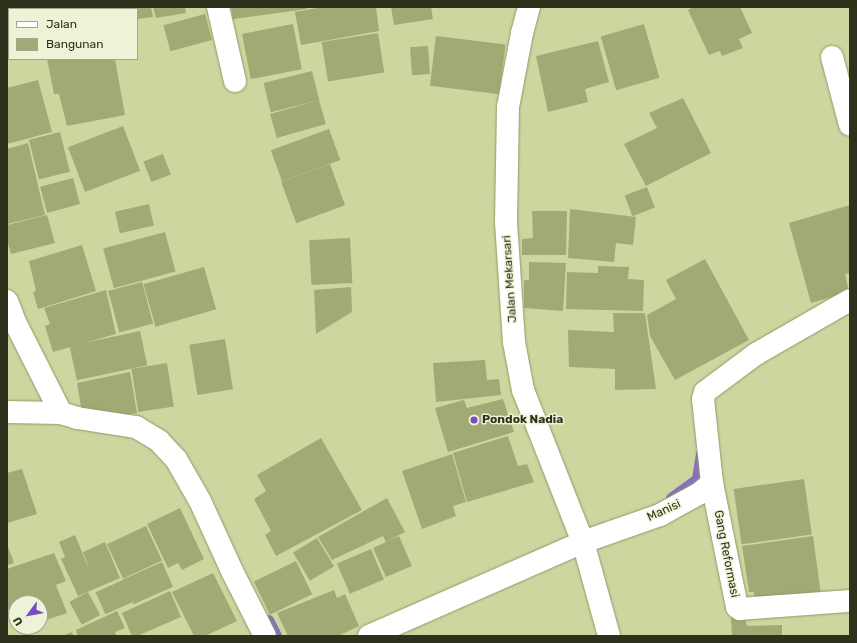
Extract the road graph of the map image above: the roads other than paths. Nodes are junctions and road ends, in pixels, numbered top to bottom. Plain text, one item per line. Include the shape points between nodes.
1 (218, 7) edge
2 (529, 7) edge
3 (832, 57) dead end
4 (235, 81) dead end
5 (850, 125) edge
6 (850, 300) edge
7 (7, 301) edge
8 (7, 412) edge
9 (61, 413) junction
10 (712, 483) junction
11 (583, 542) junction
12 (850, 602) edge
13 (265, 636) edge
14 (369, 636) edge
15 (609, 636) edge

1 - 4 street
2 - 11 street, Jalan Mekarsari via 508,107 506,222 514,342 523,390
3 - 5 street
6 - 10 street via 756,354 705,392 703,400
7 - 9 street
8 - 9 street
9 - 13 street via 136,427 159,441 176,459 200,500
10 - 11 street, Manisi via 700,493 660,514
10 - 12 street, Gang Reformasi via 737,607 740,609
11 - 14 street, Manisi
11 - 15 street, Jalan Mekarsari

